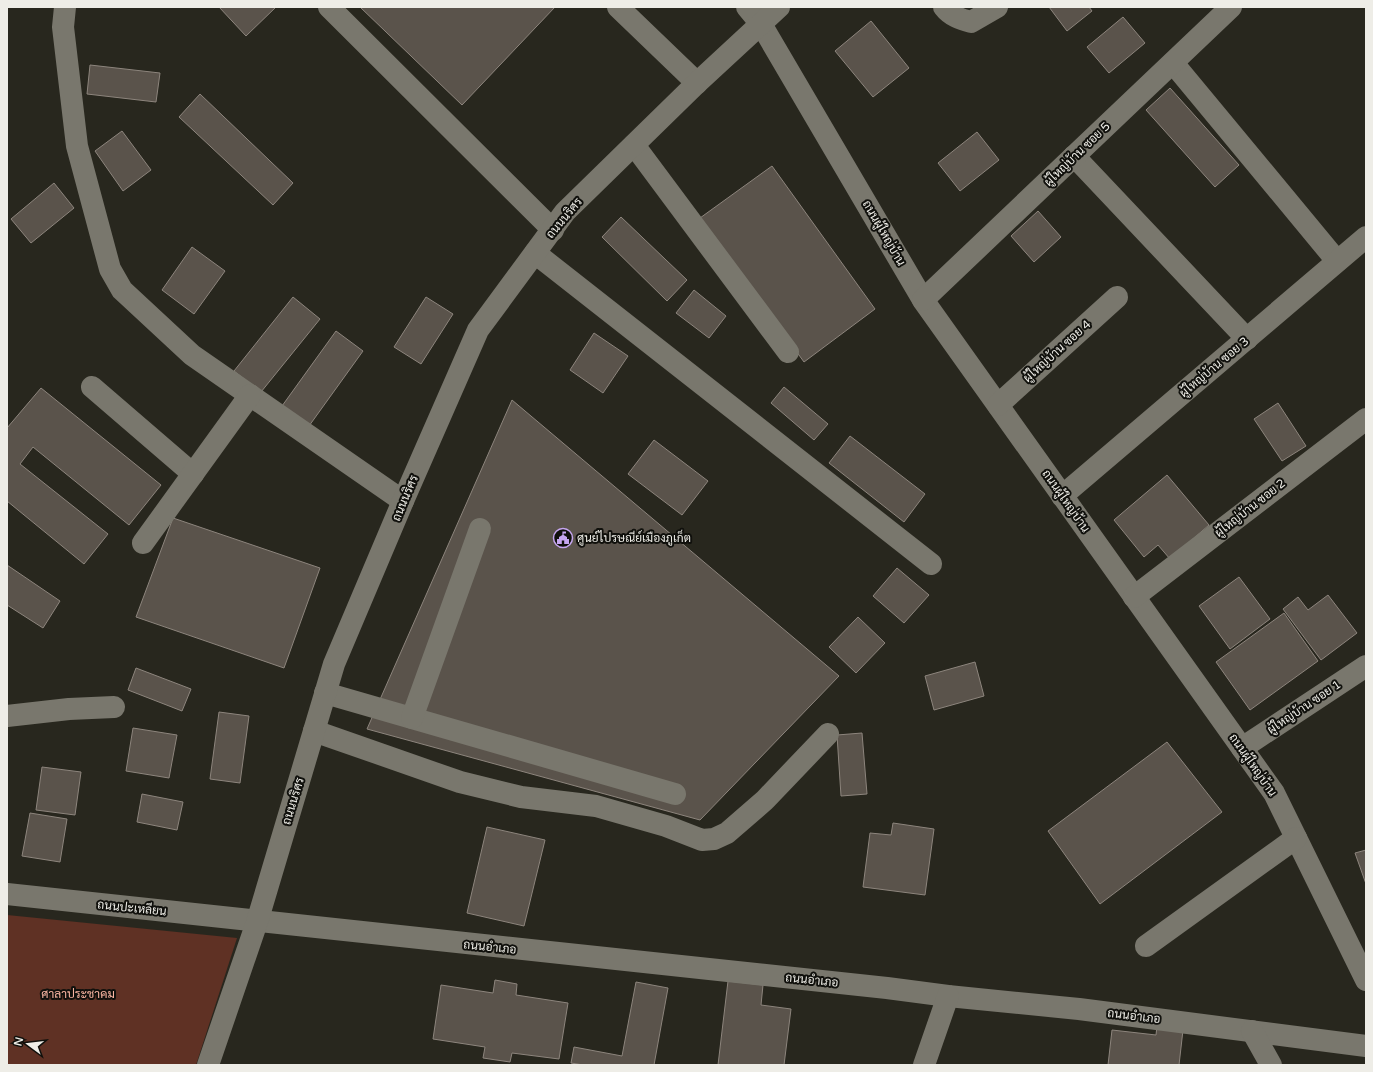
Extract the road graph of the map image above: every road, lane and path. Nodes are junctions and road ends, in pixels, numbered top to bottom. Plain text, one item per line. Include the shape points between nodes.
1 (65, 7) edge
2 (329, 7) edge
3 (618, 7) edge
4 (747, 7) edge
5 (779, 7) edge
6 (944, 7) edge
7 (997, 7) edge
8 (1231, 7) edge
9 (761, 24) junction
10 (1173, 63) junction
11 (697, 83) junction
12 (634, 145) junction
13 (1074, 156) junction
14 (552, 230) junction
15 (1366, 237) edge
16 (535, 253) junction
17 (1338, 261) junction
18 (1117, 297) dead end
19 (923, 300) junction
20 (1247, 339) junction
21 (788, 352) dead end
22 (92, 387) dead end
23 (250, 395) junction
24 (998, 405) junction
25 (1366, 419) edge
26 (193, 474) junction
27 (1062, 496) junction
28 (403, 501) junction
29 (480, 529) dead end
30 (143, 543) dead end
31 (931, 564) dead end
32 (1134, 597) junction
33 (1366, 666) edge
34 (326, 693) junction
35 (114, 707) dead end
36 (7, 716) edge
37 (412, 718) junction
38 (314, 731) junction
39 (828, 734) dead end
40 (1242, 748) junction
41 (675, 794) dead end
42 (1296, 838) junction
43 (7, 894) edge
44 (257, 922) junction
45 (1146, 946) dead end
46 (1366, 980) edge
47 (948, 996) junction
48 (1252, 1031) junction
49 (1366, 1046) edge
50 (208, 1065) edge
51 (924, 1065) edge
52 (1271, 1065) edge

1 - 23 street via 63,27 77,146 110,269 122,290 192,355
2 - 14 street
3 - 11 street
4 - 9 street, ถนนผู้ใหญ่บ้าน
5 - 9 street, ถนนนริศร
6 - 7 street via 948,13 970,22
8 - 10 street, ผู้ใหญ่บ้าน ซอย 5
9 - 11 street, ถนนนริศร
9 - 19 street, ถนนผู้ใหญ่บ้าน
10 - 13 street, ผู้ใหญ่บ้าน ซอย 5
10 - 17 street
11 - 12 street, ถนนนริศร
12 - 14 street, ถนนนริศร via 566,212
12 - 21 street
13 - 19 street, ผู้ใหญ่บ้าน ซอย 5
13 - 20 street
14 - 16 street, ถนนนริศร
15 - 17 street, ผู้ใหญ่บ้าน ซอย 3
16 - 28 street, ถนนนริศร via 478,330
16 - 31 street
17 - 20 street, ผู้ใหญ่บ้าน ซอย 3
18 - 24 street, ผู้ใหญ่บ้าน ซอย 4
19 - 24 street, ถนนผู้ใหญ่บ้าน
20 - 27 street, ผู้ใหญ่บ้าน ซอย 3
22 - 26 street
23 - 26 street
23 - 28 street
24 - 27 street, ถนนผู้ใหญ่บ้าน
25 - 32 street, ผู้ใหญ่บ้าน ซอย 2
26 - 30 street
27 - 32 street, ถนนผู้ใหญ่บ้าน
28 - 34 street, ถนนนริศร via 334,664
29 - 37 street
32 - 40 street, ถนนผู้ใหญ่บ้าน
33 - 40 street, ผู้ใหญ่บ้าน ซอย 1
34 - 37 street
34 - 38 street, ถนนนริศร
35 - 36 street
37 - 41 street
38 - 39 street via 460,782 521,798 596,806 666,826 702,840 714,839 727,833 765,800
38 - 44 street, ถนนนริศร
40 - 42 street, ถนนผู้ใหญ่บ้าน via 1274,794
42 - 45 street
42 - 46 street, ถนนผู้ใหญ่บ้าน
43 - 44 street, ถนนปะเหลียน
44 - 47 street, ถนนอำเภอ
44 - 50 street, ถนนนริศร
47 - 48 street, ถนนอำเภอ via 1079,1009
47 - 51 street
48 - 49 street, ถนนอำเภอ
48 - 52 street

